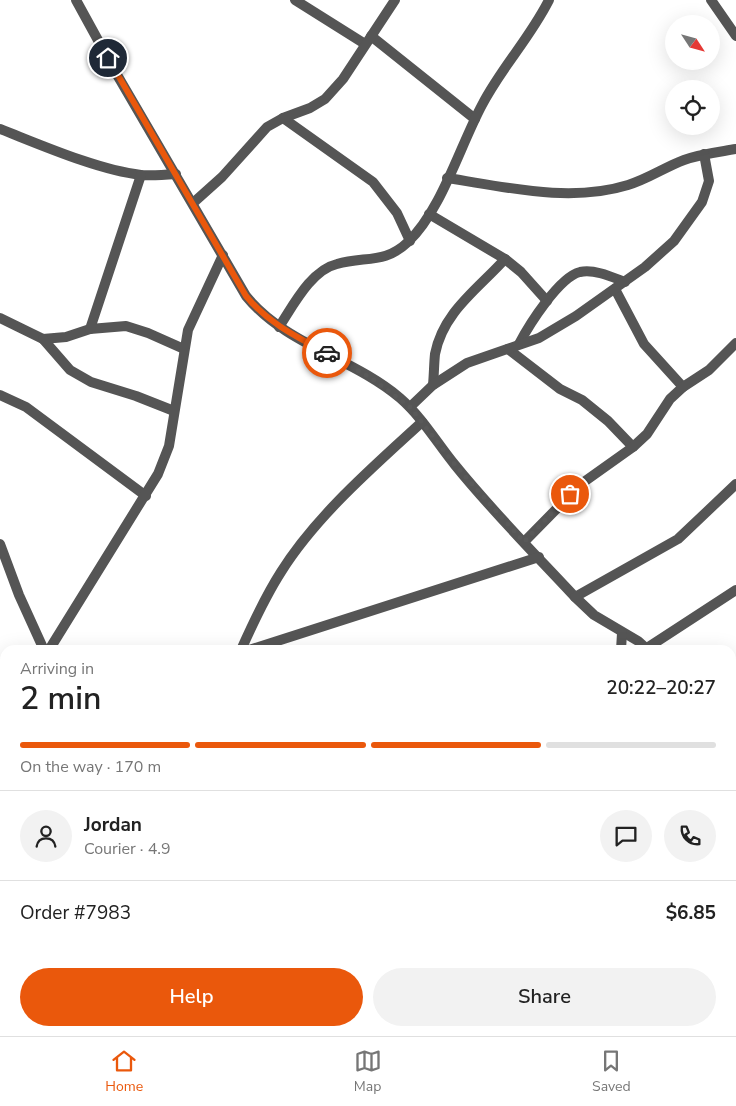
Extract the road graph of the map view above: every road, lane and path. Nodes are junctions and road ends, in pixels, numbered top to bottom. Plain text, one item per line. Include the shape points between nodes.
1 (76, 0) edge
2 (295, 0) edge
3 (395, 0) edge
4 (549, 0) edge
5 (711, 0) edge
6 (736, 36) edge
7 (368, 40) junction
8 (283, 118) junction
9 (475, 119) junction
10 (0, 129) edge
11 (736, 149) edge
12 (704, 154) junction
13 (176, 174) junction
14 (141, 175) junction
15 (447, 178) junction
16 (193, 203) junction
17 (429, 214) junction
18 (410, 240) junction
19 (223, 256) junction
20 (505, 259) junction
21 (625, 282) junction
22 (615, 290) junction
23 (547, 301) junction
24 (0, 318) edge
25 (278, 327) junction
26 (90, 329) junction
27 (43, 339) junction
28 (736, 343) edge
29 (519, 344) junction
30 (184, 349) junction
31 (508, 349) junction
32 (433, 384) junction
33 (683, 387) junction
34 (0, 395) edge
35 (410, 407) junction
36 (174, 412) junction
37 (422, 422) junction
38 (633, 447) junction
39 (736, 484) edge
40 (146, 496) junction
41 (524, 542) junction
42 (0, 544) edge
43 (539, 557) junction
44 (736, 590) edge
45 (575, 597) junction
46 (622, 632) junction
47 (42, 645) edge
48 (52, 645) edge
49 (243, 645) edge
50 (265, 645) edge
51 (621, 645) edge
52 (642, 645) edge
53 (654, 645) edge

1 - 13 street
2 - 7 street
3 - 7 street
4 - 9 street via 537,25 494,84
5 - 6 street
7 - 8 street via 343,79 325,99
7 - 9 street
8 - 16 street via 267,127 222,177
8 - 18 street via 373,182 397,212
9 - 15 street
10 - 14 street via 56,150
11 - 12 street
12 - 15 street via 628,185 603,191 526,190
12 - 21 street via 709,181 702,202 674,241
13 - 14 street
13 - 16 street
14 - 26 street
15 - 17 street
16 - 19 street
17 - 18 street
17 - 20 street
18 - 25 street via 398,251 384,257 336,264 322,272
19 - 25 street via 246,296
19 - 30 street via 188,330
20 - 23 street
20 - 32 street via 449,317 442,329 435,354
21 - 22 street
21 - 23 street via 596,272 579,272
22 - 29 street via 539,338
22 - 33 street via 644,344
23 - 29 street
24 - 27 street
25 - 35 street via 371,378
26 - 27 street via 66,337
26 - 30 street via 126,326
27 - 36 street via 70,370 91,382
28 - 33 street via 709,370
29 - 31 street
30 - 36 street
31 - 32 street via 467,363
31 - 38 street via 560,389 582,400 624,435
32 - 35 street
33 - 38 street
34 - 40 street via 26,408
35 - 37 street
36 - 40 street via 169,446
37 - 41 street via 456,466
37 - 49 street via 375,465 305,539 281,570 258,609
38 - 41 street via 581,484
39 - 45 street via 678,539
40 - 48 street
41 - 43 street
42 - 47 street
43 - 45 street
43 - 50 street
44 - 53 street
45 - 46 street via 594,615
46 - 51 street
46 - 52 street

